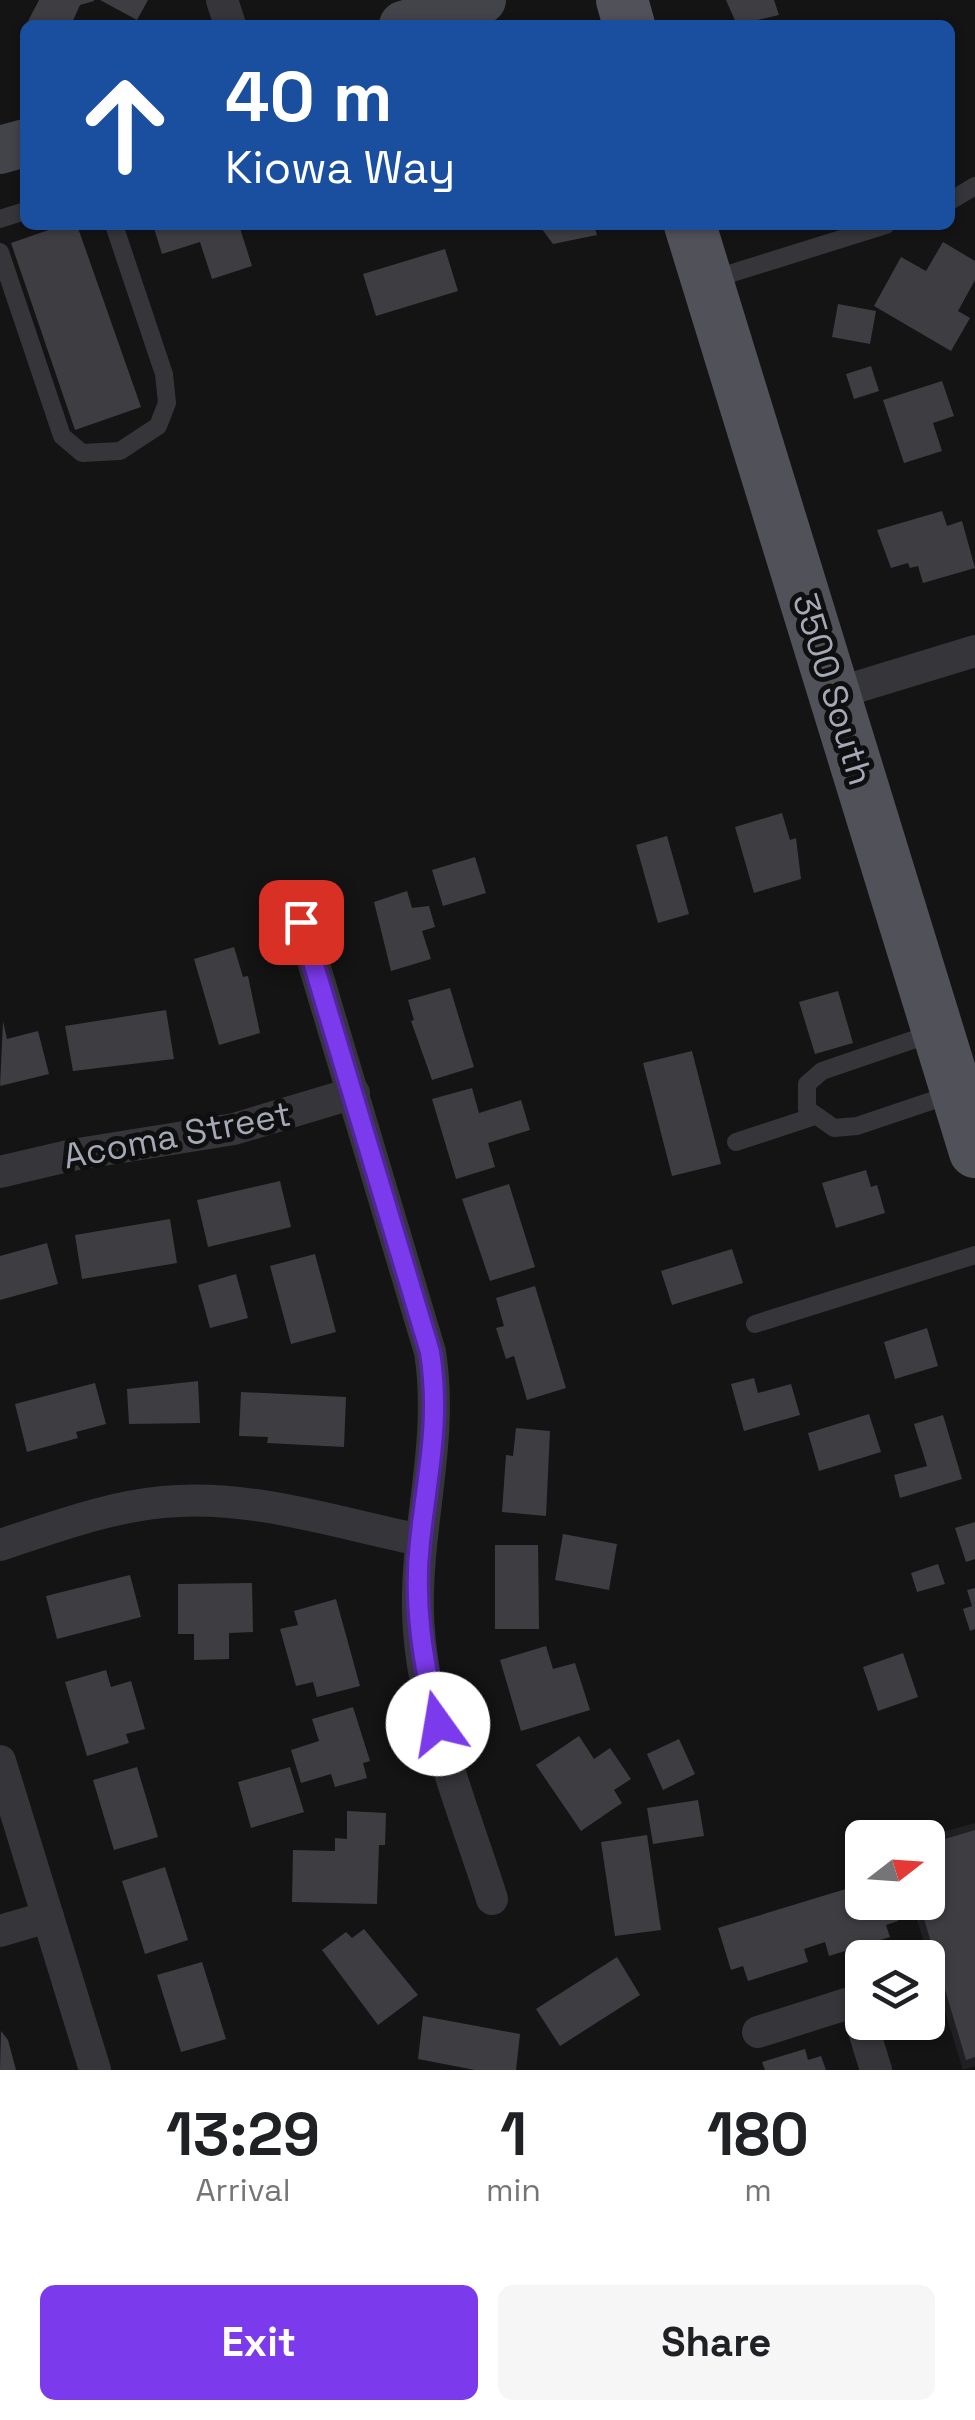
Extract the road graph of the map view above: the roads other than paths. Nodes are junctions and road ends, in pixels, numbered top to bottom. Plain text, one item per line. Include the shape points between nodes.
1 (470, 2) edge
2 (418, 20) edge
3 (116, 230) edge
4 (692, 230) edge
5 (870, 230) edge
6 (0, 252) edge
7 (708, 280) junction
8 (975, 651) edge
9 (834, 694) junction
10 (301, 922) dead end
11 (938, 1031) junction
12 (354, 1093) junction
13 (957, 1093) junction
14 (812, 1117) junction
15 (736, 1142) dead end
16 (975, 1152) edge
17 (0, 1172) edge
18 (975, 1255) edge
19 (755, 1324) dead end
20 (420, 1540) junction
21 (0, 1545) edge
22 (0, 1761) edge
23 (492, 1900) dead end
24 (48, 1917) junction
25 (0, 1932) edge
26 (845, 2004) edge
27 (758, 2032) dead end
28 (869, 2040) edge
29 (95, 2070) edge
30 (876, 2070) edge

1 - 2 street
3 - 6 lane via 167,390 158,426 120,451 82,453 62,436
4 - 7 main road, 3500 South
5 - 7 lane
7 - 9 main road, 3500 South
8 - 9 street
9 - 11 main road, 3500 South
10 - 12 street
11 - 13 main road, 3500 South
11 - 14 lane via 822,1071 807,1084
12 - 17 street, Acoma Street via 234,1129
12 - 20 street via 430,1352 436,1426
13 - 14 lane via 857,1126 834,1128
13 - 16 main road, 3500 South
14 - 15 lane
18 - 19 lane
20 - 21 street via 269,1508 195,1500 122,1509
20 - 23 street via 425,1668
22 - 24 street
24 - 25 street
24 - 29 street
26 - 27 street
28 - 30 street

